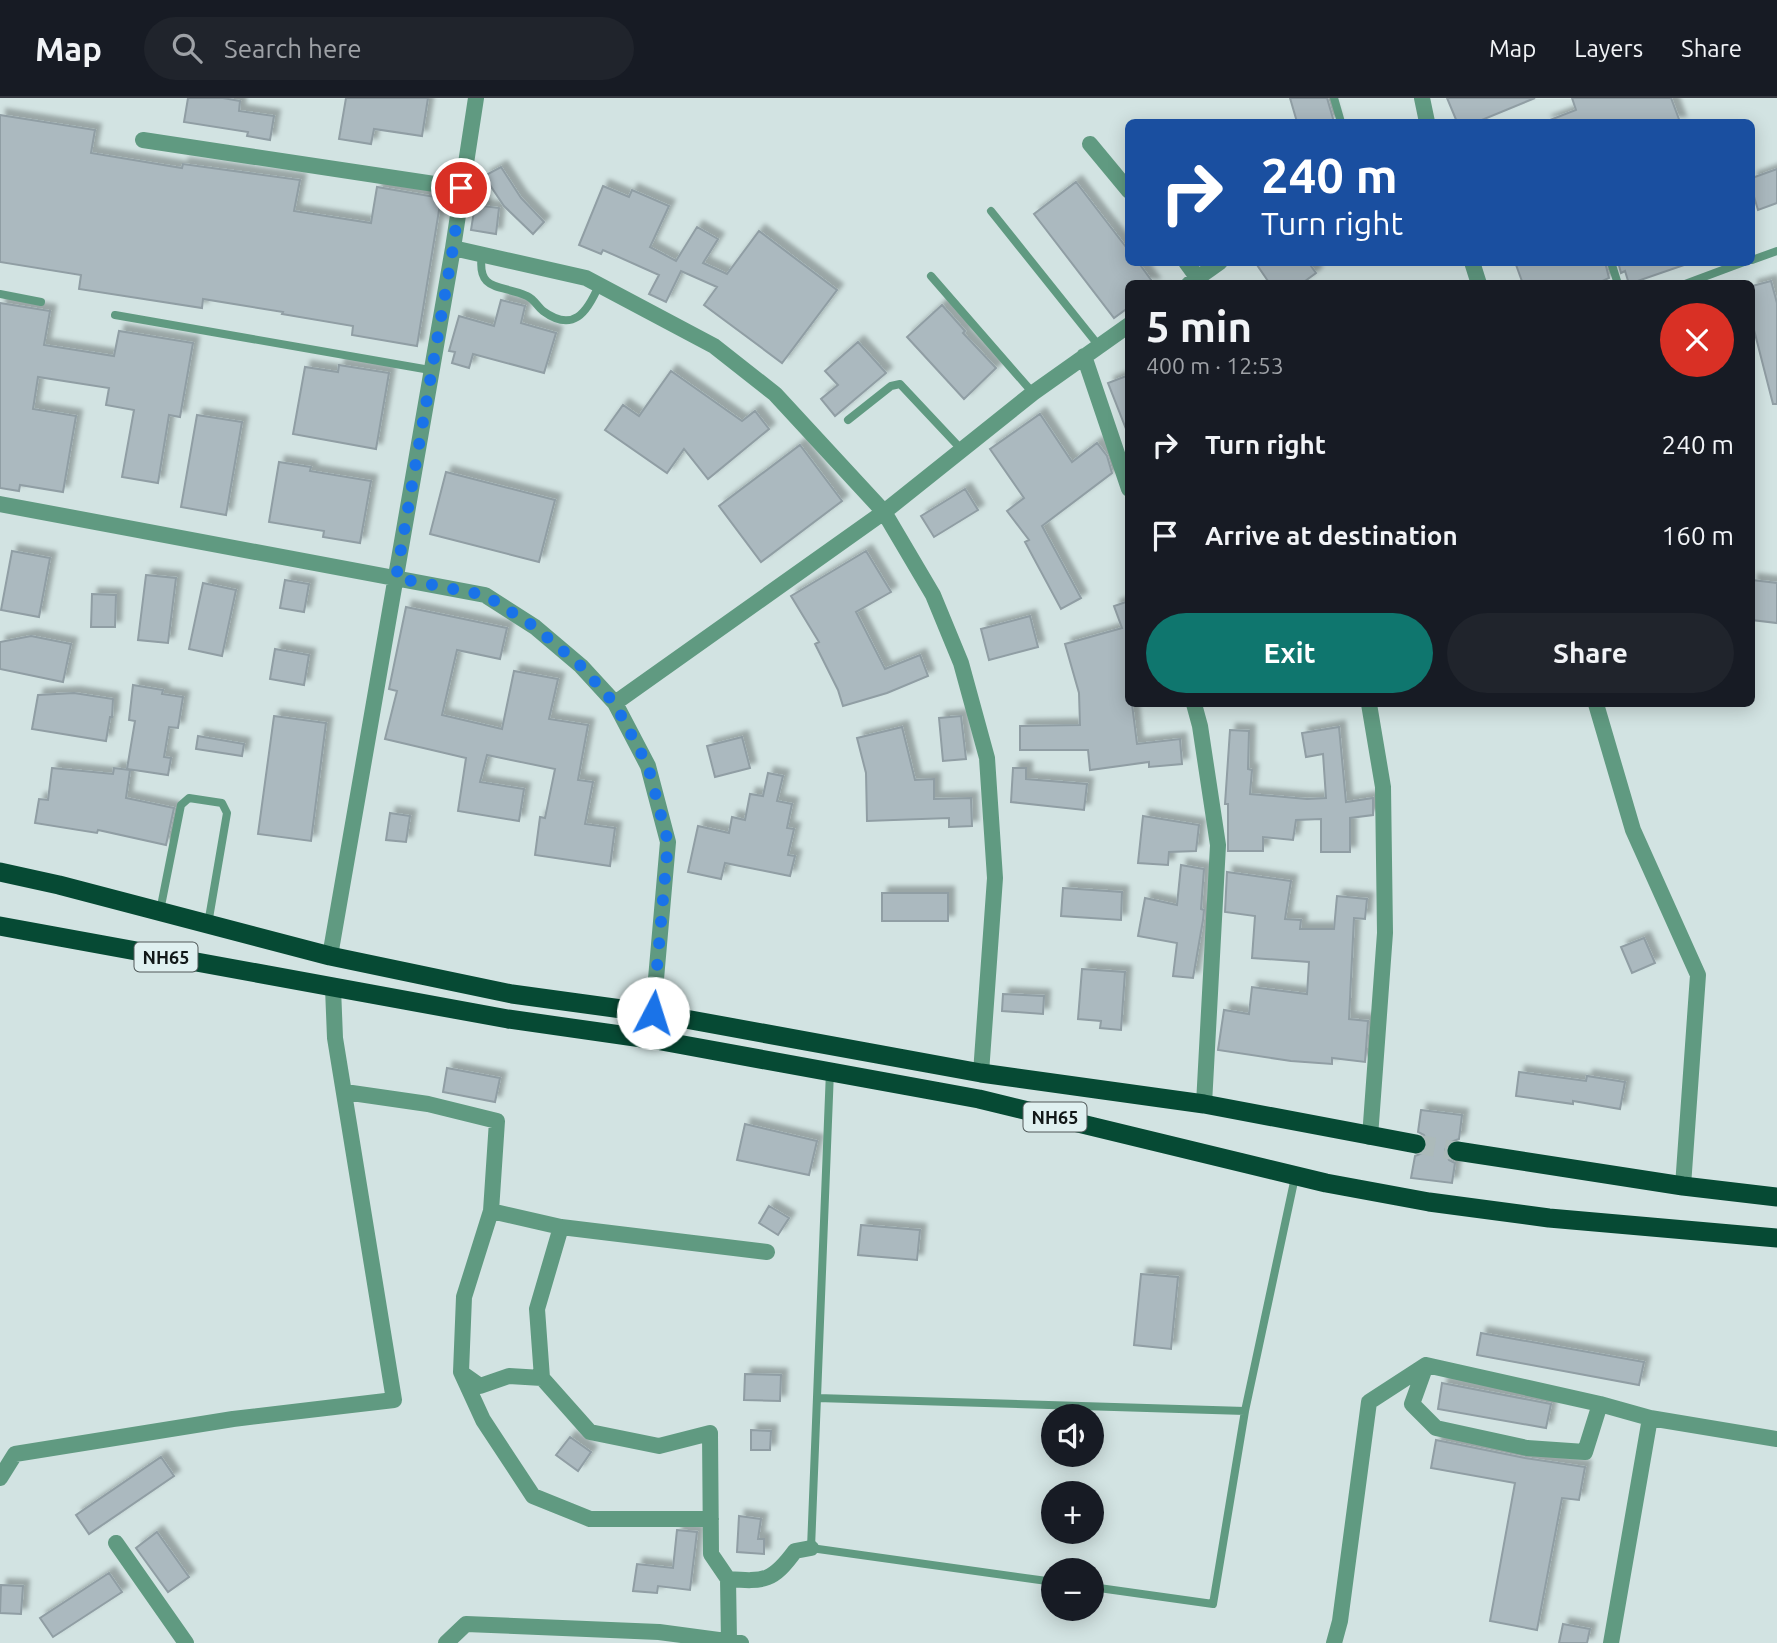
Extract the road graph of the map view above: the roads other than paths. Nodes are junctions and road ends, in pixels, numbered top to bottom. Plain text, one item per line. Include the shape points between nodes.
1 (476, 98) edge
2 (1334, 98) edge
3 (1422, 98) edge
4 (1340, 119) edge
5 (1426, 119) edge
6 (143, 140) dead end
7 (1090, 144) dead end
8 (1123, 174) edge
9 (461, 188) junction
10 (991, 211) dead end
11 (453, 248) junction
12 (1777, 251) edge
13 (482, 254) junction
14 (1755, 259) edge
15 (1215, 266) edge
16 (1721, 266) edge
17 (931, 276) dead end
18 (1197, 280) edge
19 (1693, 280) edge
20 (599, 285) junction
21 (0, 294) edge
22 (41, 302) dead end
23 (115, 316) dead end
24 (1125, 329) edge
25 (1099, 346) junction
26 (1084, 356) junction
27 (430, 370) junction
28 (1033, 393) junction
29 (848, 420) dead end
30 (962, 450) junction
31 (1125, 477) edge
32 (0, 504) edge
33 (884, 512) junction
34 (396, 578) junction
35 (615, 704) junction
36 (1195, 707) edge
37 (1370, 707) edge
38 (1597, 707) edge
39 (0, 872) edge
40 (160, 911) junction
41 (208, 924) junction
42 (0, 926) edge
43 (330, 956) junction
44 (333, 988) junction
45 (653, 1013) junction
46 (830, 1071) junction
47 (981, 1073) junction
48 (345, 1092) junction
49 (1204, 1104) junction
50 (1370, 1137) junction
51 (1416, 1144) tunnel mouth
52 (1457, 1151) tunnel mouth
53 (1296, 1175) junction
54 (1684, 1186) junction
55 (1777, 1197) edge
56 (491, 1211) junction
57 (561, 1227) junction
58 (1777, 1238) edge
59 (767, 1252) dead end
60 (1426, 1365) junction
61 (461, 1372) junction
62 (542, 1378) junction
63 (817, 1398) junction
64 (1600, 1404) junction
65 (1245, 1411) junction
66 (1650, 1419) junction
67 (1777, 1439) edge
68 (0, 1478) edge
69 (711, 1519) junction
70 (116, 1543) dead end
71 (811, 1548) junction
72 (729, 1579) junction
73 (1041, 1580) edge
74 (1104, 1589) edge
75 (187, 1643) edge
76 (446, 1643) edge
77 (735, 1643) edge
78 (1334, 1643) edge
79 (1611, 1643) edge

1 - 9 street
2 - 4 lane
3 - 5 street
6 - 9 street
7 - 8 street
9 - 11 street
10 - 25 lane
11 - 13 street
11 - 27 street
12 - 14 lane
13 - 20 street
13 - 20 lane via 480,265 488,283 526,295 564,322 589,306
15 - 18 street
16 - 19 lane
17 - 28 lane
20 - 33 street via 714,346 775,394
21 - 22 lane
23 - 27 lane
24 - 25 street
25 - 26 street
26 - 28 street
26 - 31 street
27 - 34 street
28 - 30 street
29 - 30 lane via 900,384
30 - 33 street
32 - 34 street
33 - 35 street
33 - 47 street via 933,595 961,663 988,758 995,878
34 - 35 street via 485,595 535,627 581,666
34 - 43 street
35 - 45 street via 648,766 668,842
36 - 49 street via 1218,845
37 - 50 street via 1383,787 1385,933
38 - 54 street via 1633,830 1698,975
39 - 40 highway, NH65
40 - 41 highway, NH65
40 - 41 lane via 181,805 189,798 222,803 227,813
41 - 43 highway, NH65
42 - 44 highway, NH65
43 - 45 highway, NH65 via 512,993
44 - 46 highway, NH65
44 - 48 street via 335,1038
45 - 47 highway, NH65
46 - 53 highway, NH65 via 979,1099
46 - 63 lane
47 - 49 highway, NH65
48 - 56 street via 428,1104 497,1121
48 - 68 street via 394,1400 233,1419 15,1454
49 - 50 highway, NH65
50 - 51 highway, NH65
52 - 54 highway
53 - 58 highway, NH65 via 1429,1202 1549,1219
53 - 65 lane
54 - 55 highway
56 - 57 street
56 - 61 street via 464,1297
57 - 59 street
57 - 62 street via 537,1309
60 - 64 street
60 - 64 street via 1412,1404 1436,1428 1527,1448 1585,1452
60 - 78 street via 1369,1402
61 - 62 street via 480,1386 509,1376
61 - 69 street via 483,1420 533,1496 590,1519
62 - 69 street via 590,1432 659,1446 710,1433
63 - 65 lane
63 - 71 lane
64 - 66 street
65 - 74 lane via 1213,1604
66 - 67 street
66 - 79 street
69 - 72 street via 711,1554
70 - 75 street
71 - 72 street via 795,1551 778,1573 752,1581
71 - 73 lane
72 - 77 street
76 - 77 street via 466,1624 659,1632

